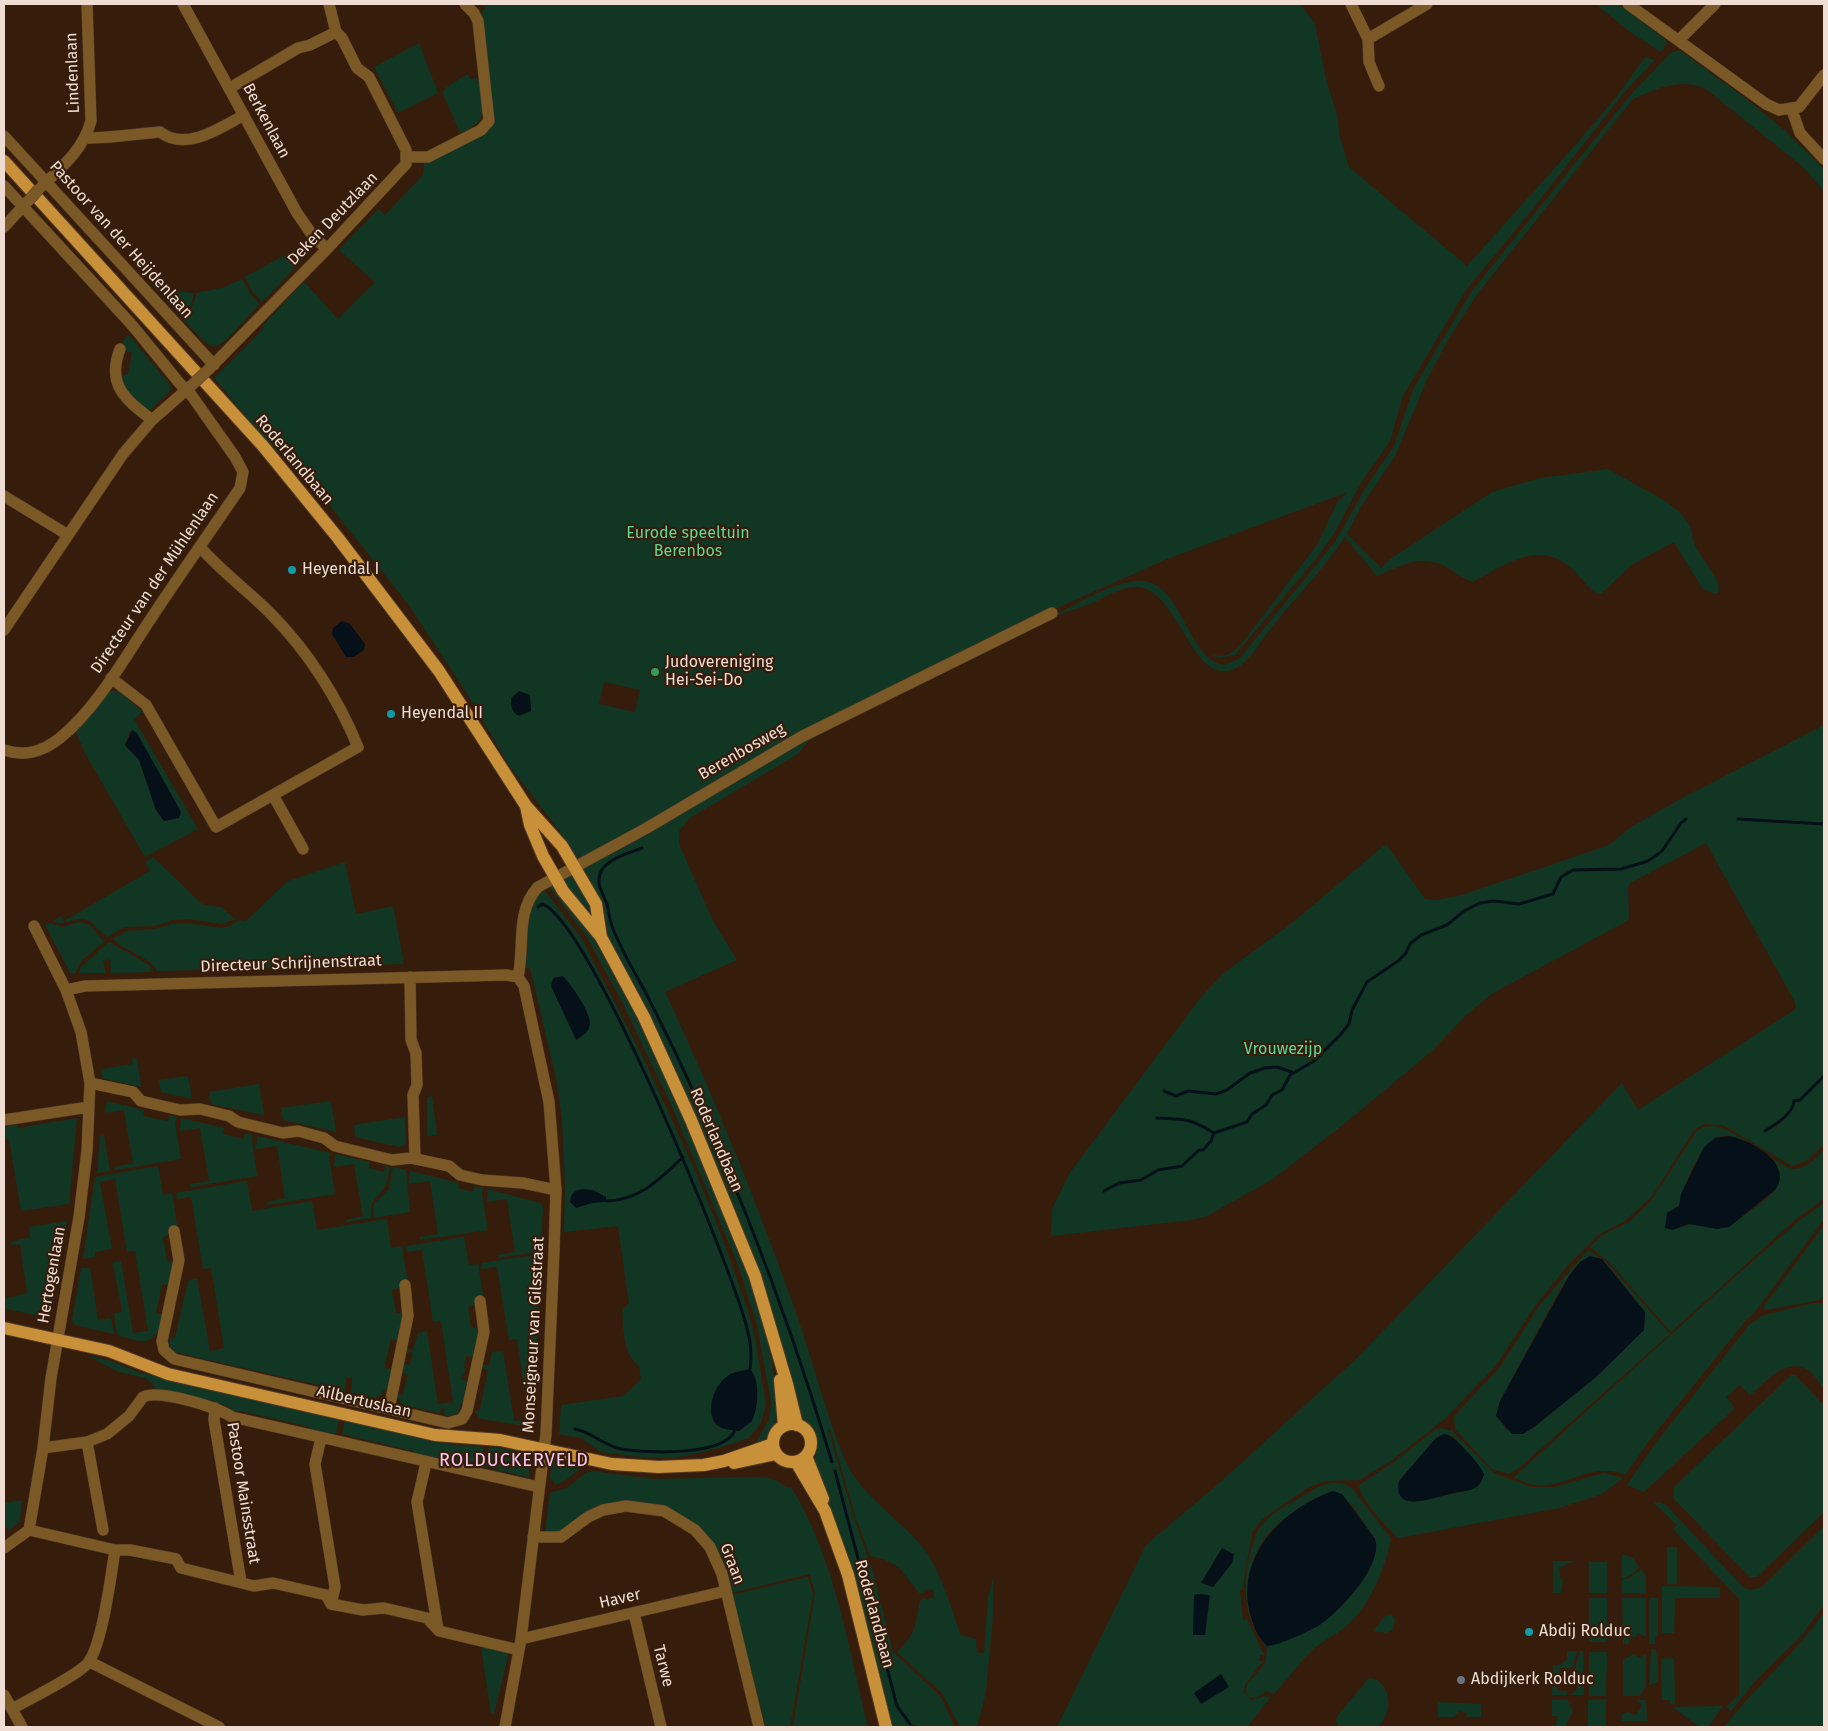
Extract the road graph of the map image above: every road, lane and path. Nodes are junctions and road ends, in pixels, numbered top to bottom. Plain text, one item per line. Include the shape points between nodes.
1 (87, 4) edge
2 (183, 4) edge
3 (329, 4) edge
4 (465, 4) edge
5 (1351, 4) edge
6 (1427, 4) edge
7 (1628, 4) edge
8 (1715, 4) edge
9 (336, 32) junction
10 (1368, 39) junction
11 (1680, 40) junction
12 (1824, 76) edge
13 (1379, 86) dead end
14 (230, 88) junction
15 (1792, 110) junction
16 (244, 115) junction
17 (4, 136) edge
18 (87, 138) junction
19 (408, 157) junction
20 (1824, 159) edge
21 (4, 161) edge
22 (4, 186) edge
23 (43, 186) junction
24 (26, 202) junction
25 (4, 227) edge
26 (327, 249) junction
27 (120, 349) dead end
28 (211, 367) junction
29 (190, 387) junction
30 (152, 420) junction
31 (4, 496) edge
32 (68, 535) junction
33 (200, 547) junction
34 (1052, 613) dead end
35 (4, 630) edge
36 (111, 678) junction
37 (4, 750) edge
38 (273, 795) junction
39 (526, 806) junction
40 (303, 848) dead end
41 (575, 866) junction
42 (554, 876) junction
43 (34, 926) dead end
44 (601, 937) junction
45 (410, 977) junction
46 (518, 977) junction
47 (66, 990) junction
48 (90, 1083) junction
49 (89, 1107) junction
50 (4, 1120) edge
51 (415, 1159) junction
52 (556, 1190) junction
53 (174, 1232) dead end
54 (405, 1285) dead end
55 (480, 1302) dead end
56 (4, 1328) edge
57 (58, 1340) junction
58 (780, 1365) junction
59 (345, 1407) junction
60 (215, 1408) junction
61 (388, 1409) junction
62 (797, 1425) junction
63 (784, 1426) junction
64 (321, 1438) junction
65 (87, 1442) junction
66 (43, 1448) junction
67 (544, 1449) junction
68 (774, 1449) junction
69 (801, 1459) junction
70 (426, 1463) junction
71 (539, 1487) junction
72 (29, 1530) junction
73 (103, 1530) dead end
74 (533, 1537) junction
75 (4, 1548) edge
76 (116, 1550) junction
77 (241, 1582) junction
78 (726, 1591) junction
79 (331, 1604) junction
80 (634, 1613) junction
81 (439, 1631) junction
82 (520, 1645) junction
83 (90, 1662) junction
84 (4, 1695) edge
85 (12, 1709) junction
86 (22, 1727) edge
87 (219, 1727) edge
88 (506, 1727) edge
89 (662, 1727) edge
90 (759, 1727) edge
91 (886, 1727) edge

1 - 18 street, Lindenlaan via 91,121
2 - 14 street, Berkenlaan
3 - 9 street
4 - 19 street via 478,21 488,121 482,130 428,157
5 - 10 street
6 - 10 street
7 - 11 street
8 - 11 street
9 - 14 street via 298,48
9 - 19 street via 357,68 369,77
10 - 13 street via 1369,62
11 - 15 street via 1774,108
12 - 15 street via 1802,105
14 - 16 street, Berkenlaan
15 - 20 street via 1800,133
16 - 18 street via 203,138 168,139 160,132 127,134 118,138
16 - 26 street, Berkenlaan via 304,225
17 - 23 street, Pastoor van der Heijdenlaan
18 - 23 street, Lindenlaan via 73,157
19 - 26 street, Deken Deutzlaan via 402,171
21 - 39 main road, Roderlandbaan via 263,446 326,523 439,671
22 - 24 street
23 - 24 street, Lindenlaan, bridge
23 - 28 street, Pastoor van der Heijdenlaan
24 - 25 street, Lindenlaan
24 - 29 street via 181,385
26 - 28 street, Deken Deutzlaan
27 - 30 street via 115,368 118,387 126,399
28 - 29 street, Deken Deutzlaan, bridge
29 - 30 street, Deken Deutzlaan
29 - 33 street, Directeur van der Mühlenlaan via 244,472 240,488
30 - 32 street, Deken Deutzlaan via 122,454
31 - 32 street
32 - 35 street, Deken Deutzlaan
33 - 36 street, Directeur van der Mühlenlaan
33 - 38 street via 297,641 334,700 358,747
34 - 41 street, Berenbosweg via 800,737 645,829
36 - 37 street, Directeur van der Mühlenlaan via 82,716 60,738 30,754
36 - 38 street via 146,705 216,827
38 - 40 street
39 - 41 main road, Roderlandbaan via 555,836
39 - 42 main road, Roderlandbaan via 535,840
41 - 42 street, Berenbosweg
41 - 44 main road, Roderlandbaan via 596,904
42 - 44 main road, Roderlandbaan
42 - 46 street, Berenbosweg via 538,886 526,904
43 - 47 street, Hertogenlaan
44 - 58 main road, Roderlandbaan via 644,1017 691,1120 755,1276
45 - 46 street, Directeur Schrijnenstraat
45 - 47 street, Directeur Schrijnenstraat via 85,986
45 - 51 street via 411,1040 416,1053 417,1085 413,1095
46 - 52 street, Monseigneur van Gilsstraat via 524,986 550,1102
47 - 48 street, Hertogenlaan via 81,1032
48 - 49 street, Hertogenlaan
48 - 51 street via 134,1092 141,1100 180,1110 200,1109 229,1116 238,1122 283,1134 298,1131 324,1138 335,1146 392,1160
49 - 50 street
49 - 57 street, Hertogenlaan via 79,1218
51 - 52 street via 450,1166 460,1175 482,1180 523,1183
52 - 67 street, Monseigneur van Gilsstraat
53 - 59 street, Ailbertuslaan via 179,1260 162,1341 167,1354 174,1359
54 - 61 street, Ailbertuslaan via 408,1316
55 - 61 street, Ailbertuslaan via 484,1332 465,1416 448,1423
56 - 57 main road, Ailbertuslaan
57 - 59 main road, Ailbertuslaan via 109,1351 168,1374
57 - 66 street, Hertogenlaan
58 - 62 main road, Roderlandbaan
58 - 63 main road, Roderlandbaan
59 - 61 street, Ailbertuslaan
59 - 67 main road, Ailbertuslaan via 435,1435 500,1440
60 - 64 street via 232,1417
60 - 65 street via 157,1394 142,1397 117,1427
60 - 77 street, Pastoor Mainsstraat via 214,1420
62 - 63 main road
62 - 69 main road via 808,1432 810,1438 810,1451
63 - 68 main road via 776,1434
64 - 70 street
64 - 79 street via 315,1464 335,1587
65 - 66 street
65 - 73 street
66 - 72 street, Hertogenlaan
67 - 68 main road, Ailbertuslaan via 612,1464 674,1467 724,1461
67 - 71 street, Monseigneur van Gilsstraat
68 - 69 main road via 784,1461
69 - 91 main road, Roderlandbaan via 822,1496 848,1575
70 - 71 street
70 - 81 street via 417,1502
71 - 74 street, Monseigneur van Gilsstraat
72 - 75 street
72 - 76 street
74 - 78 street, Graan via 561,1537 588,1517 616,1507 638,1506 664,1512 688,1525 704,1539 718,1562
74 - 82 street, Monseigneur van Gilsstraat
76 - 77 street via 176,1559 182,1568
76 - 83 street via 97,1644
77 - 79 street via 254,1586 272,1583 326,1595
78 - 80 street, Haver
78 - 90 street, Graan
79 - 81 street via 363,1610 384,1608 427,1618
80 - 82 street, Haver
80 - 89 street, Tarwe
81 - 82 street
82 - 88 street, Monseigneur van Gilsstraat
83 - 85 street
83 - 87 street
84 - 85 street
85 - 86 street

